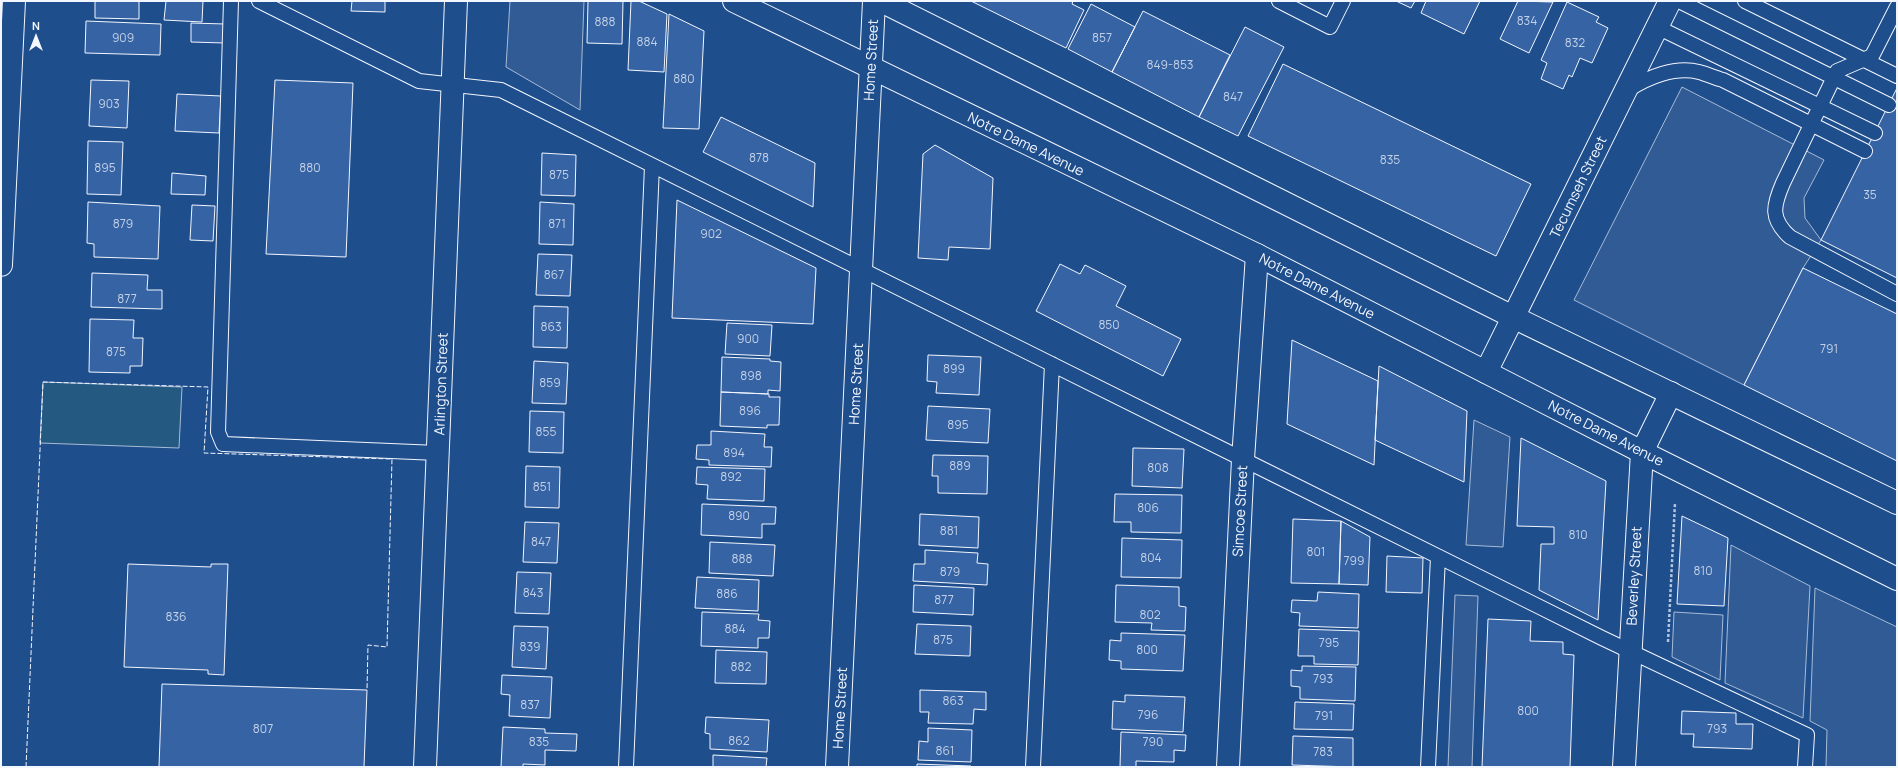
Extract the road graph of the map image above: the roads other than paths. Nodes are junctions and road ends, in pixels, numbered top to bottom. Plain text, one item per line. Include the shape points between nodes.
1 (14, 1) edge
2 (231, 1) edge
3 (259, 1) edge
4 (456, 1) edge
5 (734, 1) edge
6 (874, 1) edge
7 (881, 1) edge
8 (1279, 1) edge
9 (1343, 1) edge
10 (1670, 1) edge
11 (1679, 1) edge
12 (1746, 1) edge
13 (1897, 7) edge
14 (1657, 27) junction
15 (1864, 59) junction
16 (871, 69) junction
17 (1897, 76) edge
18 (1834, 77) junction
19 (453, 86) junction
20 (1626, 91) junction
21 (1889, 104) dead end
22 (1820, 106) junction
23 (1812, 124) junction
24 (1875, 133) dead end
25 (1865, 151) dead end
26 (652, 166) junction
27 (1257, 255) junction
28 (1, 265) edge
29 (861, 270) junction
30 (1897, 294) edge
31 (1513, 317) junction
32 (1052, 364) junction
33 (1486, 372) junction
34 (1671, 393) junction
35 (1642, 452) junction
36 (438, 453) junction
37 (1243, 459) junction
38 (1897, 503) edge
39 (1438, 557) junction
40 (1897, 579) edge
41 (1630, 652) junction
42 (425, 767) edge
43 (626, 767) edge
44 (837, 767) edge
45 (1033, 767) edge
46 (1228, 767) edge
47 (1428, 767) edge
48 (1624, 767) edge
49 (1805, 767) edge

1 - 28 main road
2 - 36 lane via 218,432 223,444
3 - 19 lane via 419,81
4 - 19 main road, Arlington Street
5 - 16 main road, Notre Dame Avenue
6 - 16 main road, Home Street
7 - 31 main road
8 - 9 lane via 1330,27
10 - 14 main road, Tecumseh Street
11 - 18 lane
12 - 15 lane
13 - 15 lane via 1872,56
14 - 20 main road, Tecumseh Street
14 - 22 lane
15 - 17 lane
15 - 18 lane via 1837,71
16 - 27 main road, Notre Dame Avenue
16 - 29 main road, Home Street
18 - 21 lane
18 - 22 lane
19 - 26 lane via 501,90
19 - 36 main road, Arlington Street
20 - 23 lane via 1642,80 1662,74 1680,71 1699,72 1723,80
20 - 31 main road, Tecumseh Street
22 - 23 lane
22 - 24 lane
23 - 25 lane
23 - 30 lane via 1775,202 1775,214 1780,229 1790,237
26 - 29 lane
26 - 43 lane
27 - 33 main road, Notre Dame Avenue
27 - 37 main road, Simcoe Street
29 - 32 lane
29 - 44 main road, Home Street
31 - 33 main road, Tecumseh Street
31 - 34 main road
32 - 37 lane
32 - 45 lane
33 - 35 main road, Notre Dame Avenue
34 - 35 main road, Beverley Street
34 - 38 main road
35 - 40 main road, Notre Dame Avenue
35 - 41 main road, Beverley Street
36 - 42 main road, Arlington Street
37 - 39 lane
37 - 46 main road, Simcoe Street
39 - 41 lane
39 - 47 lane
41 - 48 main road, Beverley Street
41 - 49 lane via 1807,735

